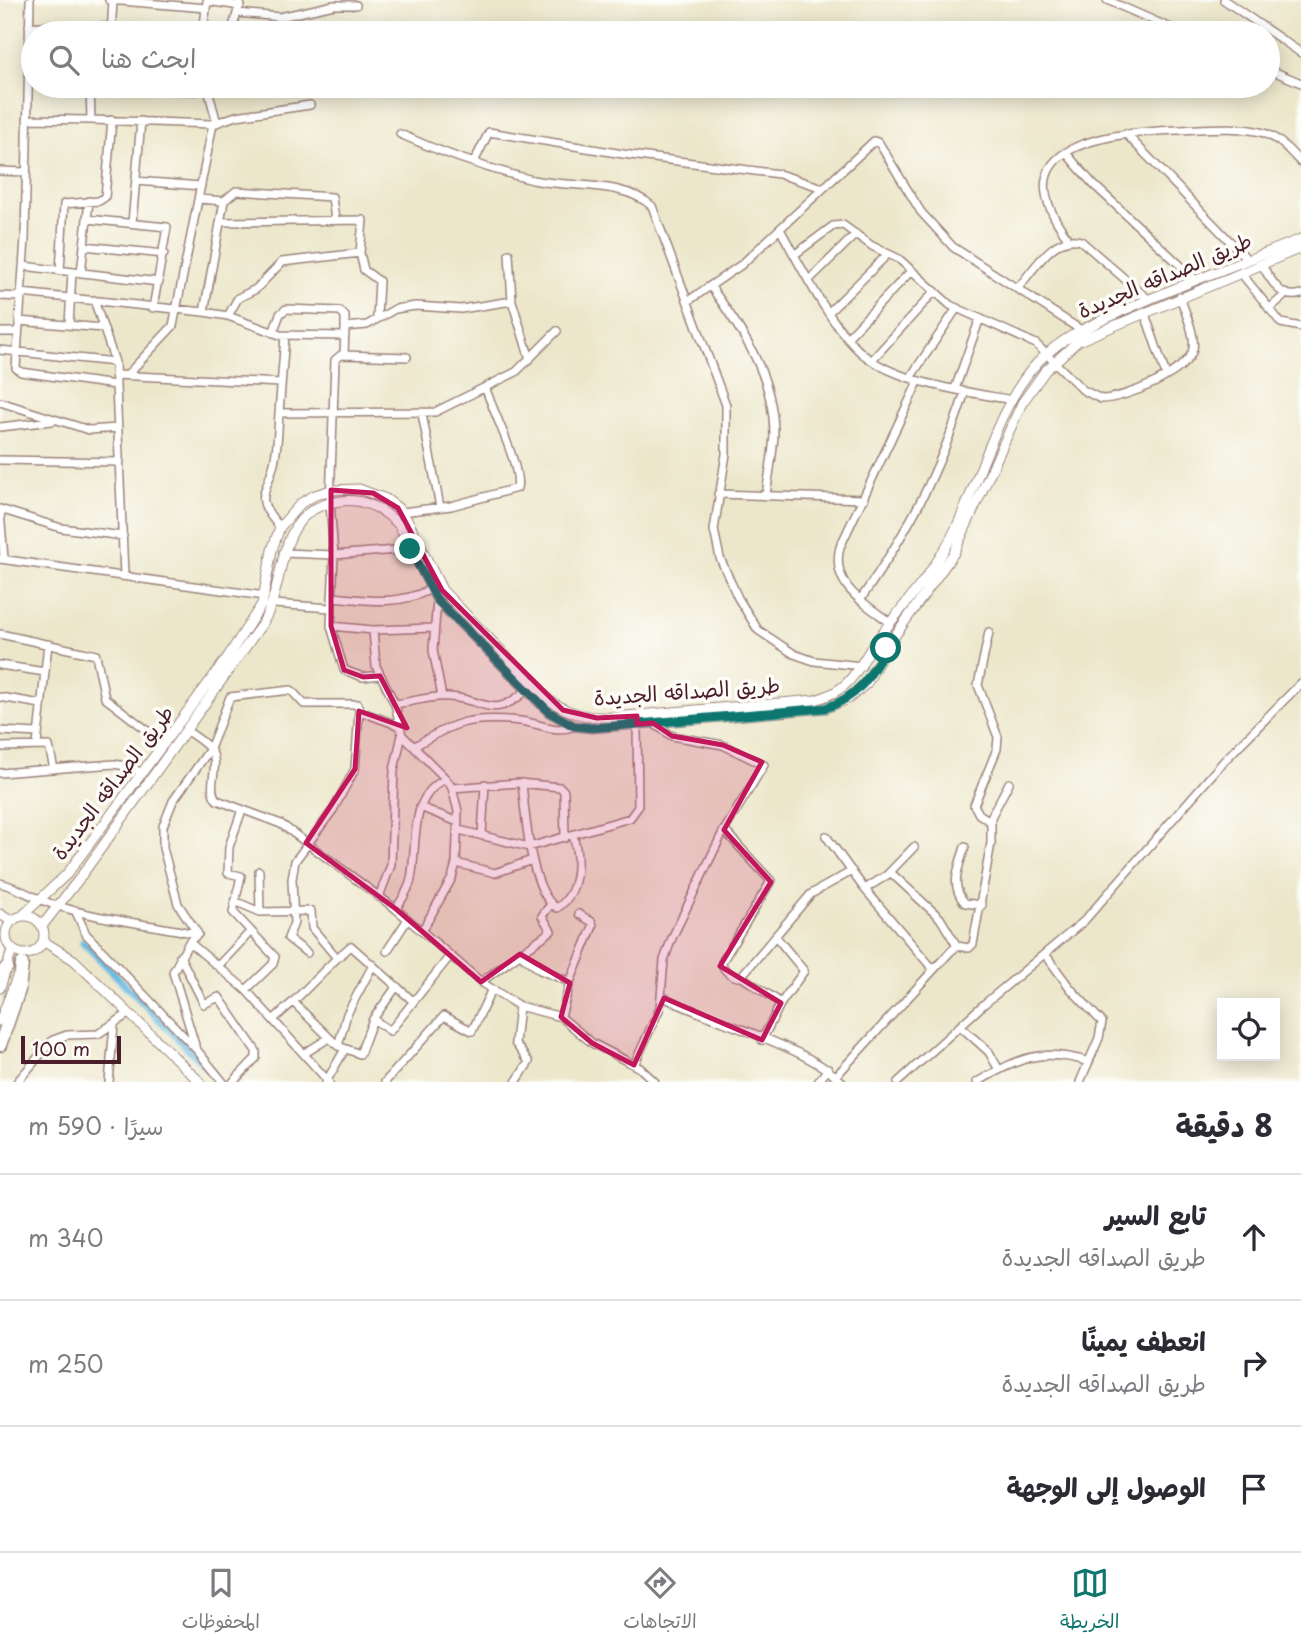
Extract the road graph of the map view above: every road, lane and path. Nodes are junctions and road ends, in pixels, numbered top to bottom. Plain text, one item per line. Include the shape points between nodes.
1 (30, 0) edge
2 (1107, 0) edge
3 (1224, 0) edge
4 (111, 1) edge
5 (144, 2) edge
6 (207, 3) edge
7 (186, 4) edge
8 (356, 5) dead end
9 (239, 6) edge
10 (29, 21) edge
11 (111, 21) edge
12 (205, 21) edge
13 (1155, 21) edge
14 (1255, 21) edge
15 (1280, 38) edge
16 (1301, 52) edge
17 (1280, 74) edge
18 (1301, 83) edge
19 (28, 98) edge
20 (90, 98) edge
21 (210, 98) edge
22 (310, 105) dead end
23 (27, 119) junction
24 (91, 120) junction
25 (112, 120) junction
26 (141, 121) junction
27 (215, 123) junction
28 (400, 134) dead end
29 (1126, 134) junction
30 (1066, 153) junction
31 (474, 162) junction
32 (1301, 163) edge
33 (0, 170) edge
34 (26, 172) junction
35 (136, 181) junction
36 (201, 186) junction
37 (823, 188) junction
38 (199, 199) junction
39 (89, 201) junction
40 (224, 201) junction
41 (87, 219) junction
42 (335, 219) junction
43 (221, 222) junction
44 (132, 223) junction
45 (780, 229) junction
46 (856, 234) junction
47 (1066, 237) junction
48 (1301, 239) edge
49 (84, 246) junction
50 (1301, 248) edge
51 (360, 253) junction
52 (163, 254) junction
53 (509, 254) dead end
54 (794, 254) junction
55 (888, 254) junction
56 (1248, 261) junction
57 (1261, 264) junction
58 (23, 266) junction
59 (912, 270) junction
60 (60, 271) junction
61 (72, 272) junction
62 (81, 273) junction
63 (1241, 273) junction
64 (809, 280) junction
65 (159, 282) junction
66 (1198, 284) junction
67 (711, 287) junction
68 (1017, 289) junction
69 (935, 291) junction
70 (1301, 294) edge
71 (21, 295) junction
72 (1285, 295) junction
73 (0, 296) edge
74 (70, 296) junction
75 (1180, 296) junction
76 (1149, 299) junction
77 (94, 300) junction
78 (512, 301) junction
79 (688, 301) junction
80 (957, 308) junction
81 (153, 309) junction
82 (1269, 309) junction
83 (177, 311) junction
84 (1144, 311) junction
85 (204, 312) junction
86 (829, 312) junction
87 (228, 316) junction
88 (377, 318) junction
89 (979, 318) junction
90 (19, 321) junction
91 (69, 325) junction
92 (1301, 327) edge
93 (103, 328) junction
94 (1081, 330) junction
95 (345, 331) junction
96 (557, 331) dead end
97 (0, 332) edge
98 (18, 332) junction
99 (273, 334) junction
100 (285, 335) junction
101 (848, 337) junction
102 (17, 349) junction
103 (0, 350) edge
104 (1047, 353) junction
105 (344, 355) junction
106 (407, 357) dead end
107 (530, 359) junction
108 (872, 360) junction
109 (1054, 361) junction
110 (115, 362) junction
111 (128, 374) junction
112 (115, 375) junction
113 (1166, 376) junction
114 (914, 380) junction
115 (281, 383) junction
116 (115, 385) junction
117 (486, 389) junction
118 (955, 389) junction
119 (965, 392) junction
120 (0, 402) edge
121 (1017, 402) junction
122 (279, 413) junction
123 (422, 414) junction
124 (333, 415) junction
125 (56, 421) junction
126 (0, 427) edge
127 (118, 428) junction
128 (0, 460) edge
129 (120, 462) junction
130 (331, 490) junction
131 (718, 494) junction
132 (766, 494) junction
133 (864, 499) junction
134 (330, 503) junction
135 (440, 507) junction
136 (0, 510) edge
137 (402, 512) junction
138 (403, 523) junction
139 (280, 527) junction
140 (123, 536) junction
141 (410, 549) junction
142 (272, 550) junction
143 (283, 553) junction
144 (334, 555) junction
145 (2, 558) edge
146 (124, 575) junction
147 (429, 590) junction
148 (265, 596) junction
149 (332, 597) junction
150 (437, 600) junction
151 (860, 600) junction
152 (273, 604) junction
153 (331, 608) junction
154 (331, 626) junction
155 (895, 627) junction
156 (434, 628) junction
157 (373, 630) junction
158 (989, 632) dead end
159 (0, 634) edge
160 (48, 644) junction
161 (232, 660) junction
162 (0, 665) edge
163 (862, 666) junction
164 (875, 667) junction
165 (45, 672) junction
166 (380, 675) junction
167 (1301, 683) edge
168 (527, 690) junction
169 (216, 691) junction
170 (0, 697) edge
171 (230, 697) junction
172 (442, 697) junction
173 (41, 704) junction
174 (395, 704) junction
175 (359, 711) junction
176 (637, 720) junction
177 (653, 723) junction
178 (400, 726) junction
179 (574, 726) junction
180 (183, 727) junction
181 (0, 731) edge
182 (38, 733) junction
183 (402, 735) junction
184 (37, 744) junction
185 (165, 744) junction
186 (415, 746) junction
187 (0, 747) edge
188 (210, 749) junction
189 (54, 769) junction
190 (0, 772) edge
191 (144, 774) junction
192 (446, 779) junction
193 (522, 783) junction
194 (1009, 783) dead end
195 (485, 784) junction
196 (452, 788) junction
197 (420, 807) junction
198 (242, 810) junction
199 (991, 822) junction
200 (459, 826) junction
201 (724, 830) junction
202 (482, 835) junction
203 (826, 836) dead end
204 (569, 837) junction
205 (306, 843) junction
206 (529, 847) junction
207 (914, 847) dead end
208 (965, 847) dead end
209 (532, 860) junction
210 (456, 863) junction
211 (259, 871) dead end
212 (852, 871) junction
213 (890, 872) junction
214 (0, 883) edge
215 (865, 889) junction
216 (379, 897) junction
217 (41, 900) junction
218 (237, 902) junction
219 (551, 904) junction
220 (55, 905) junction
221 (982, 905) junction
222 (397, 909) junction
223 (75, 910) junction
224 (295, 910) junction
225 (260, 912) junction
226 (0, 914) edge
227 (579, 914) dead end
228 (23, 916) junction
229 (408, 919) junction
230 (11, 922) junction
231 (41, 926) junction
232 (251, 931) junction
233 (422, 931) junction
234 (198, 934) junction
235 (777, 938) junction
236 (43, 941) junction
237 (190, 942) junction
238 (957, 946) junction
239 (12, 950) junction
240 (387, 951) dead end
241 (307, 953) dead end
242 (520, 954) junction
243 (1045, 954) junction
244 (450, 956) junction
245 (180, 957) junction
246 (337, 957) junction
247 (25, 959) junction
248 (373, 965) junction
249 (218, 966) junction
250 (933, 969) junction
251 (4, 971) edge
252 (743, 977) junction
253 (481, 982) junction
254 (570, 982) junction
255 (397, 986) junction
256 (0, 988) edge
257 (492, 989) junction
258 (246, 990) junction
259 (661, 996) junction
260 (413, 1001) junction
261 (293, 1002) junction
262 (781, 1003) junction
263 (519, 1006) junction
264 (128, 1014) junction
265 (561, 1017) junction
266 (274, 1019) junction
267 (373, 1019) junction
268 (0, 1021) edge
269 (114, 1025) junction
270 (960, 1026) junction
271 (329, 1038) junction
272 (762, 1040) junction
273 (0, 1045) edge
274 (341, 1048) junction
275 (196, 1049) junction
276 (305, 1053) junction
277 (1089, 1062) junction
278 (634, 1065) junction
279 (828, 1069) junction
280 (999, 1070) junction
281 (839, 1079) edge
282 (21, 1081) edge
283 (327, 1081) edge
284 (109, 1082) edge
285 (200, 1082) edge
286 (223, 1082) edge
287 (233, 1082) edge
288 (385, 1082) edge
289 (516, 1082) edge
290 (656, 1082) edge
291 (818, 1082) edge
292 (898, 1082) edge
293 (977, 1082) edge
294 (1080, 1082) edge

1 - 10 street
2 - 13 street
3 - 14 street
4 - 5 street
4 - 11 street
5 - 7 street
6 - 7 street
6 - 9 street
6 - 12 street
8 - 9 street via 280,17
15 - 16 street
17 - 18 street
19 - 23 street
20 - 24 street
21 - 27 street
22 - 27 street
23 - 24 street
23 - 34 street
24 - 25 street
25 - 26 street
25 - 39 street via 105,197
26 - 27 street
26 - 35 street
27 - 36 street
28 - 31 street
29 - 30 street via 1094,139
29 - 32 street via 1225,129 1261,132 1284,145
29 - 56 street
30 - 47 street via 1047,172 1044,191
30 - 66 street
31 - 37 street via 489,132 779,174
31 - 79 street via 535,180 642,198 659,219
33 - 34 street
34 - 58 street
35 - 36 street
35 - 44 street
36 - 38 street
37 - 45 street
37 - 68 street via 876,142 928,223 953,247
38 - 40 street
38 - 83 street
39 - 41 street
39 - 60 street via 64,204
40 - 42 street via 236,191 332,197
40 - 43 street
41 - 44 street
41 - 49 street
42 - 43 street
42 - 51 street via 363,220
43 - 85 street
44 - 52 street via 167,227
45 - 54 street
45 - 67 street
46 - 54 street via 843,225 833,226
46 - 55 street
46 - 64 street
47 - 68 street
47 - 76 street via 1081,241
48 - 56 street, طريق الصداقه الجديدة
49 - 52 street
49 - 62 street
50 - 57 street, طريق الصداقه الجديدة
51 - 87 street via 282,262 256,289 238,298
51 - 88 street via 364,270 379,281
52 - 65 street
53 - 78 street
54 - 64 street
55 - 59 street
55 - 86 street
56 - 66 street, طريق الصداقه الجديدة
57 - 63 street, طريق الصداقه الجديدة
57 - 72 street
58 - 60 street
58 - 71 street
59 - 69 street
59 - 101 street
60 - 61 street
61 - 62 street
61 - 74 street
62 - 65 street
63 - 66 street, طريق الصداقه الجديدة
63 - 82 street
64 - 86 street
65 - 81 street
66 - 75 street, طريق الصداقه الجديدة
66 - 76 street, طريق الصداقه الجديدة
67 - 79 street
67 - 132 street via 748,338 765,376 774,434
68 - 94 street
69 - 80 street
69 - 108 street
70 - 72 street
71 - 73 street
71 - 74 street
71 - 90 street
72 - 82 street
74 - 77 street
74 - 91 street
75 - 84 street, طريق الصداقه الجديدة
75 - 113 street via 1193,350
76 - 94 street, طريق الصداقه الجديدة
77 - 81 street
77 - 93 street
78 - 88 street via 461,309 416,306
78 - 107 street
79 - 131 street via 726,405 726,454
80 - 89 street
80 - 114 street
81 - 83 street
82 - 92 street via 1281,324
83 - 85 street
83 - 111 street via 166,337
84 - 109 street, طريق الصداقه الجديدة via 1078,341
84 - 113 street
85 - 87 street
86 - 101 street
87 - 99 street
88 - 95 street
89 - 104 street
89 - 118 street
90 - 91 street
90 - 98 street
91 - 93 street
93 - 110 street
94 - 104 street, طريق الصداقه الجديدة
95 - 99 street via 345,316 340,311 286,309
95 - 100 street
95 - 105 street
96 - 107 street
97 - 98 street
98 - 102 street
99 - 100 street
100 - 115 street
101 - 108 street
102 - 103 street
102 - 110 street
102 - 116 street via 18,371
104 - 109 street
104 - 121 street, طريق الصداقه الجديدة via 1027,374
105 - 106 street
105 - 124 street via 335,360
107 - 117 street
108 - 114 street
109 - 113 street via 1083,390 1101,399 1138,390
109 - 121 street, طريق الصداقه الجديدة
110 - 112 street
111 - 112 street
111 - 115 street
112 - 116 street
114 - 118 street
114 - 133 street
115 - 122 street
116 - 127 street
117 - 123 street
117 - 135 street via 519,485
118 - 119 street
119 - 121 street
119 - 151 street via 949,442 914,519
120 - 125 street
121 - 155 street, طريق الصداقه الجديدة via 959,544
122 - 124 street
122 - 139 street via 275,457 262,497 267,513
123 - 124 street
123 - 135 street
124 - 130 street
125 - 126 street
125 - 127 street via 92,431
127 - 129 street
128 - 129 street
129 - 140 street
130 - 134 street
130 - 137 street, طريق الصداقه الجديدة via 373,493
130 - 139 street, طريق الصداقه الجديدة via 302,503
131 - 132 street
131 - 163 street via 714,530 720,558 758,629 794,654
132 - 133 street
133 - 151 street via 836,561 843,582
134 - 138 street, طريق الصداقه الجديدة via 368,503
134 - 143 street, طريق الصداقه الجديدة via 301,521
134 - 144 street
135 - 137 street
136 - 140 street via 61,528
136 - 145 street
137 - 138 street, طريق الصداقه الجديدة
138 - 141 street, طريق الصداقه الجديدة
138 - 176 street, طريق الصداقه الجديدة via 442,590 550,700 578,715
139 - 142 street, طريق الصداقه الجديدة
140 - 146 street
141 - 144 street
141 - 147 street, طريق الصداقه الجديدة
142 - 143 street
142 - 148 street, طريق الصداقه الجديدة
143 - 144 street
143 - 152 street, طريق الصداقه الجديدة
144 - 149 street
145 - 146 street
146 - 148 street
147 - 149 street via 406,601
147 - 150 street, طريق الصداقه الجديدة
148 - 161 street, طريق الصداقه الجديدة
149 - 153 street
150 - 156 street
150 - 168 street, طريق الصداقه الجديدة
151 - 155 street
152 - 153 street
152 - 161 street, طريق الصداقه الجديدة
153 - 154 street
154 - 157 street
154 - 166 street via 344,670 363,677
155 - 163 street, طريق الصداقه الجديدة
155 - 164 street, طريق الصداقه الجديدة
156 - 157 street
156 - 172 street
157 - 166 street
158 - 199 street via 978,685 998,737 997,749 974,806
159 - 160 street
160 - 165 street
160 - 185 street via 96,655 105,698
161 - 169 street, طريق الصداقه الجديدة
161 - 180 street, طريق الصداقه الجديدة
162 - 165 street
163 - 164 street
163 - 176 street, طريق الصداقه الجديدة via 841,690 815,700
164 - 177 street, طريق الصداقه الجديدة via 858,692 826,708
165 - 173 street
166 - 174 street
167 - 243 street via 1223,762 1096,909
168 - 172 street via 506,706 496,707
168 - 179 street, طريق الصداقه الجديدة via 555,717
169 - 171 street
169 - 180 street, طريق الصداقه الجديدة
170 - 173 street
171 - 175 street via 291,690 304,704 358,704
171 - 188 street
172 - 174 street
173 - 182 street
174 - 178 street
175 - 178 street
175 - 205 street via 355,769 333,810
176 - 177 street, طريق الصداقه الجديدة
176 - 179 street, طريق الصداقه الجديدة via 592,728
176 - 204 street via 635,815
177 - 201 street via 672,736 723,745 764,764
178 - 183 street
179 - 186 street via 561,730 521,721 468,720
180 - 185 street, طريق الصداقه الجديدة
180 - 188 street
180 - 220 street, طريق الصداقه الجديدة via 79,879
181 - 182 street
182 - 184 street
183 - 186 street
183 - 216 street via 394,770 391,865
184 - 187 street
184 - 189 street via 50,747
185 - 191 street, طريق الصداقه الجديدة
186 - 192 street
188 - 198 street via 215,762 214,799
188 - 234 street via 173,801 162,836 177,904
189 - 190 street
189 - 191 street via 123,764
191 - 217 street, طريق الصداقه الجديدة via 67,874
192 - 196 street
192 - 197 street via 430,788
193 - 195 street
193 - 204 street via 562,788
193 - 206 street
194 - 199 street
195 - 196 street
195 - 202 street
196 - 200 street
197 - 200 street
197 - 222 street via 410,883
198 - 205 street via 281,824
198 - 218 street via 229,847 227,870 241,876
199 - 221 street
200 - 202 street
200 - 210 street
201 - 252 street via 771,881 722,962 734,977
201 - 259 street via 671,938
202 - 206 street
203 - 212 street
204 - 206 street
204 - 219 street via 579,861 575,878 559,907
205 - 216 street
205 - 224 street via 293,870
206 - 209 street
207 - 213 street
208 - 221 street via 955,877 957,887 965,903
209 - 210 street via 495,873
209 - 219 street
210 - 233 street via 446,891
211 - 225 street
212 - 215 street
212 - 235 street via 811,894
213 - 215 street
213 - 238 street via 940,918
214 - 217 street
215 - 250 street
216 - 222 street
217 - 220 street
217 - 228 street, طريق الصداقه الجديدة
218 - 225 street
218 - 232 street via 234,915
219 - 242 street via 542,916 551,931
220 - 223 street
220 - 231 street, طريق الصداقه الجديدة
221 - 238 street via 973,944
222 - 229 street
223 - 234 street
223 - 275 street via 86,934
224 - 225 street
224 - 241 street via 288,938
224 - 246 street via 311,911 310,926
226 - 230 street
227 - 254 street via 593,926
228 - 230 street
228 - 231 street
229 - 233 street
229 - 240 street
230 - 239 street via 5,933
231 - 236 street
232 - 249 street
232 - 258 street via 275,957
233 - 244 street
234 - 237 street
235 - 252 street
235 - 262 street via 804,971
236 - 247 street
236 - 264 street via 74,960
237 - 245 street
237 - 249 street
238 - 250 street
239 - 247 street
239 - 251 street
242 - 253 street
242 - 254 street via 540,970
243 - 270 street
243 - 277 street via 1102,1021
244 - 253 street
244 - 260 street
245 - 275 street via 174,977
245 - 287 street via 204,1004 219,997 256,1051 256,1058
246 - 248 street via 351,946
246 - 261 street
247 - 268 street
247 - 273 highway
248 - 255 street
248 - 274 street via 347,1014
249 - 258 street
250 - 281 street
251 - 256 street
252 - 262 street
253 - 257 street
254 - 265 street
255 - 260 street
255 - 267 street
257 - 263 street
257 - 288 street via 472,1031 445,1016
258 - 266 street
259 - 272 street
259 - 278 street
260 - 267 street via 390,1031
261 - 266 street
261 - 271 street
262 - 272 street
263 - 265 street
263 - 289 street via 515,1043 528,1062
264 - 269 street
264 - 285 street
265 - 278 street via 592,1043
266 - 276 street
267 - 274 street via 361,1053
269 - 282 street via 98,1034 67,1035 52,1041
269 - 284 street
270 - 280 street via 989,1052
270 - 292 street
271 - 274 street
271 - 276 street
272 - 279 street
274 - 283 street
275 - 286 street
276 - 283 street
277 - 280 street via 1045,1053
277 - 294 street
278 - 290 street
279 - 281 street
279 - 291 street
280 - 293 street

